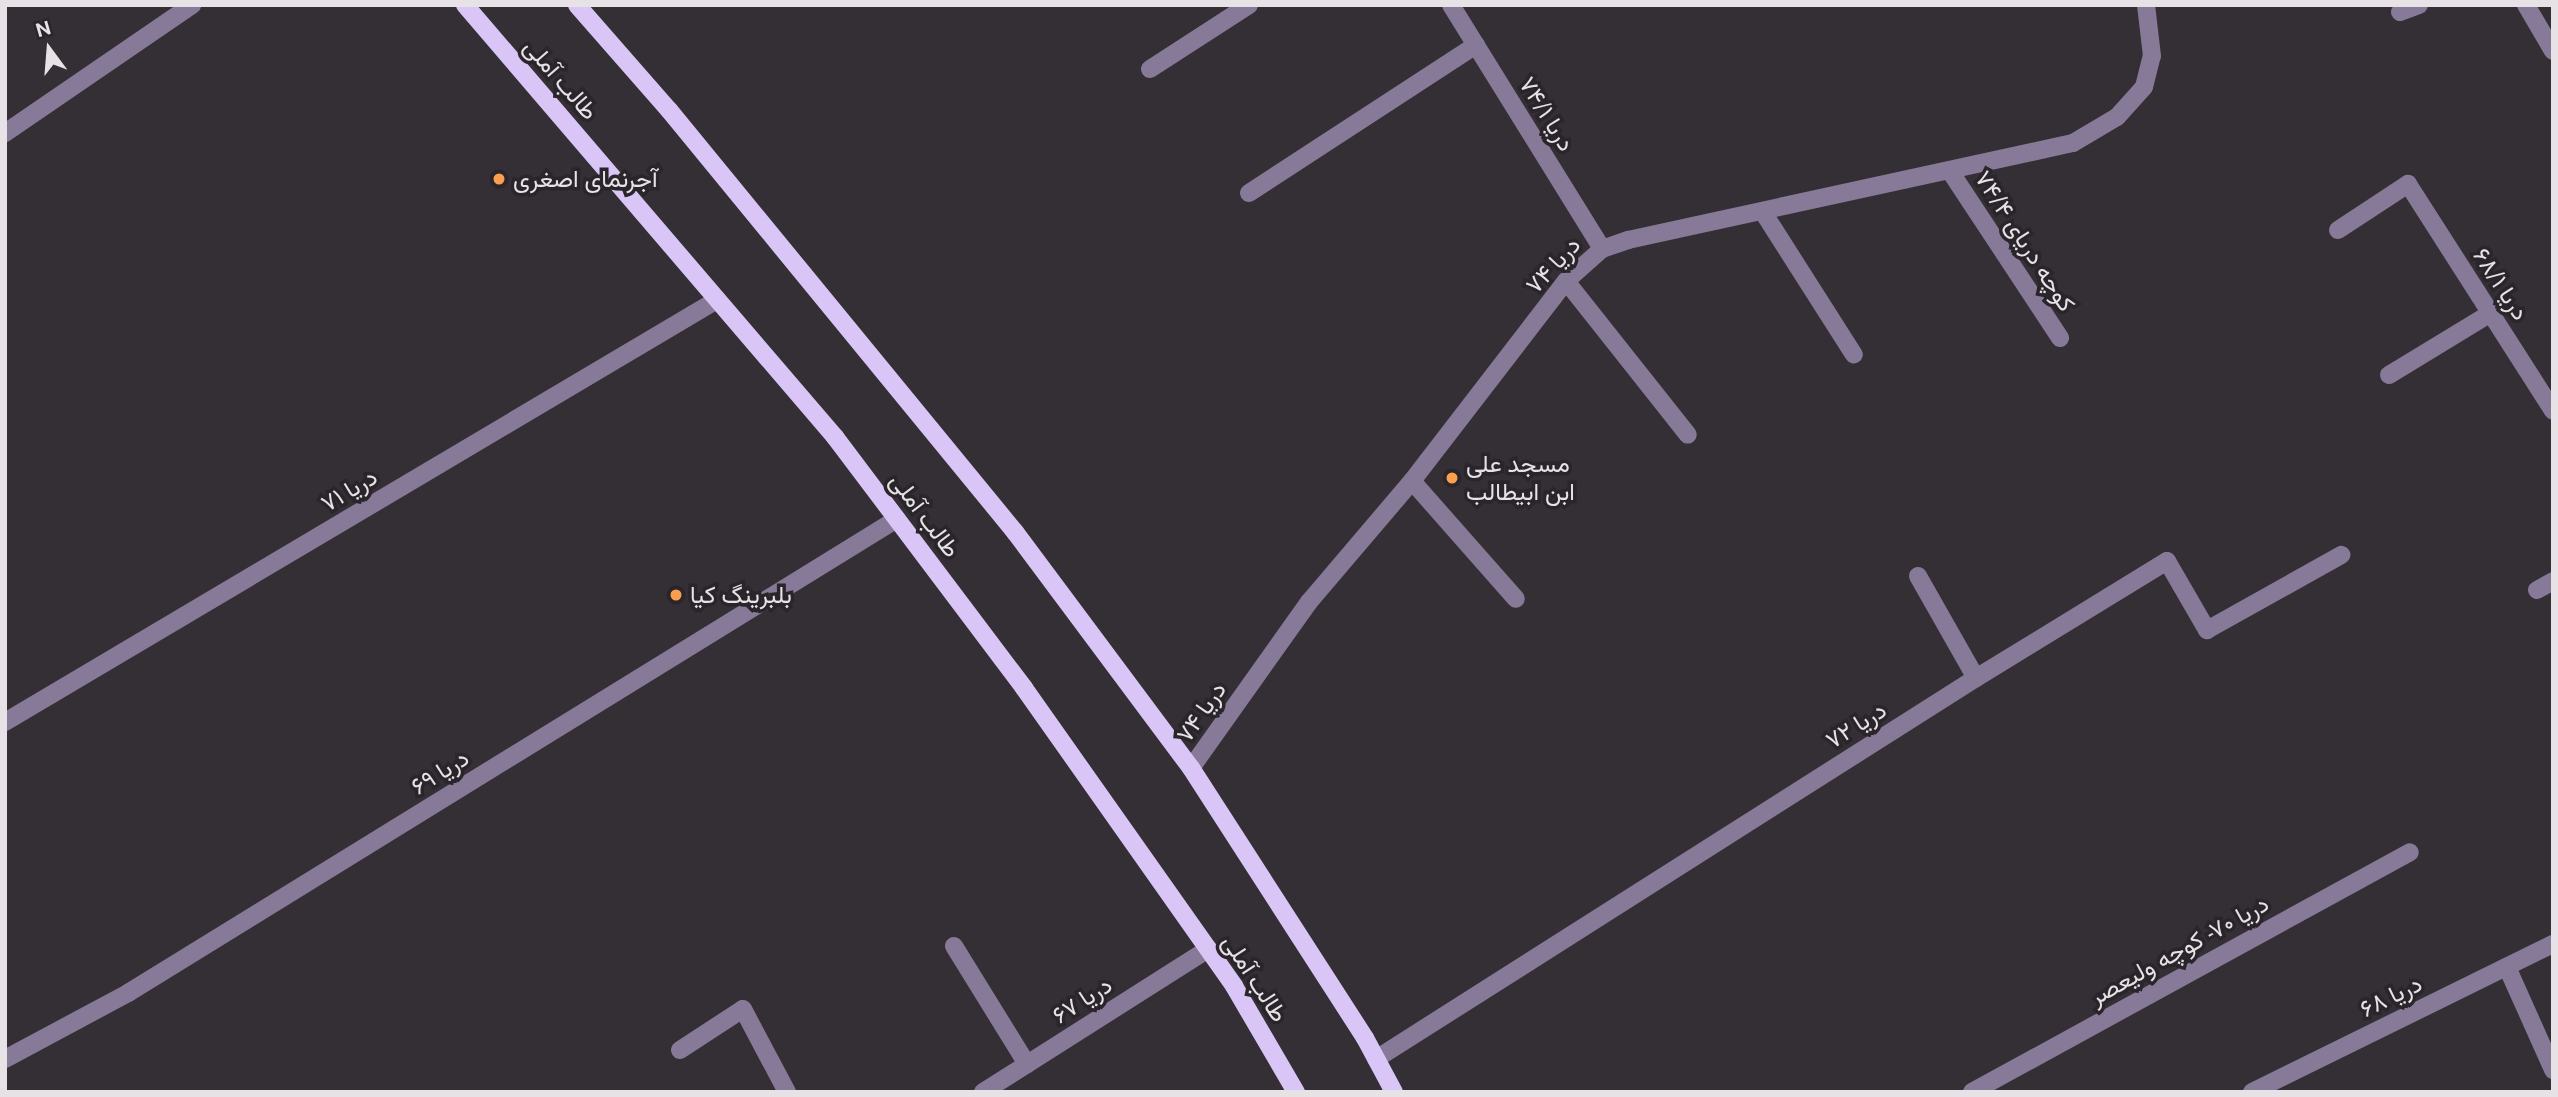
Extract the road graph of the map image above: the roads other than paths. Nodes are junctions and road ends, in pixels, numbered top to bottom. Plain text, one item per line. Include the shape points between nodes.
1 (192, 5) edge
2 (465, 5) edge
3 (577, 5) edge
4 (1249, 5) edge
5 (1451, 5) edge
6 (2146, 5) edge
7 (2419, 5) edge
8 (2526, 5) edge
9 (2400, 12) dead end
10 (1476, 45) junction
11 (2553, 51) edge
12 (1150, 69) dead end
13 (5, 133) edge
14 (1950, 171) junction
15 (1249, 193) dead end
16 (1763, 212) junction
17 (2338, 230) dead end
18 (1602, 249) junction
19 (1566, 281) junction
20 (717, 300) junction
21 (2491, 313) junction
22 (2060, 338) dead end
23 (1854, 355) dead end
24 (2389, 375) dead end
25 (2553, 411) edge
26 (1688, 435) dead end
27 (1412, 481) junction
28 (897, 519) junction
29 (2341, 555) dead end
30 (1918, 576) dead end
31 (2553, 581) edge
32 (2537, 590) dead end
33 (1516, 599) dead end
34 (1976, 678) junction
35 (5, 722) edge
36 (1191, 768) junction
37 (2410, 852) dead end
38 (2553, 944) edge
39 (954, 946) dead end
40 (1208, 948) junction
41 (2507, 967) junction
42 (680, 1050) dead end
43 (5, 1059) edge
44 (1376, 1059) junction
45 (1027, 1064) junction
46 (2553, 1070) edge
47 (787, 1092) edge
48 (984, 1092) edge
49 (1296, 1092) edge
50 (1394, 1092) edge
51 (1972, 1092) edge
52 (2252, 1092) edge

1 - 13 street
2 - 20 main road, طالب آملی
3 - 36 main road via 1015,532
4 - 12 street
5 - 10 street, دریا ۷۴/۱
6 - 14 street, دریا ۷۴ via 2152,56 2144,87 2117,117 2073,143
7 - 9 street
8 - 11 street
10 - 15 street
10 - 18 street, دریا ۷۴/۱
14 - 16 street, دریا ۷۴
14 - 22 street, کوچه دریای ۷۴/۴
16 - 18 street, دریا ۷۴
16 - 23 street
17 - 21 street, دریا ۶۸/۱ via 2408,184
18 - 19 street, دریا ۷۴
19 - 26 street
19 - 27 street, دریا ۷۴
20 - 28 main road, طالب آملی via 835,437
20 - 35 street, دریا ۷۱
21 - 24 street
21 - 25 street, دریا ۶۸/۱
27 - 33 street
27 - 36 street, دریا ۷۴ via 1309,602
28 - 40 main road, طالب آملی via 1024,688
28 - 43 street, دریا ۶۹ via 128,993
29 - 34 street, دریا ۷۲ via 2207,630 2167,561
30 - 34 street
31 - 32 street
34 - 44 street, دریا ۷۲
36 - 44 main road
37 - 51 street, دریا ۷۰- کوچه ولیعصر
38 - 41 street, دریا ۶۸
39 - 45 street
40 - 45 street, دریا ۶۷
40 - 49 main road, طالب آملی
41 - 46 street
41 - 52 street, دریا ۶۸
42 - 47 street via 743,1009
44 - 50 main road
45 - 48 street, دریا ۶۷

